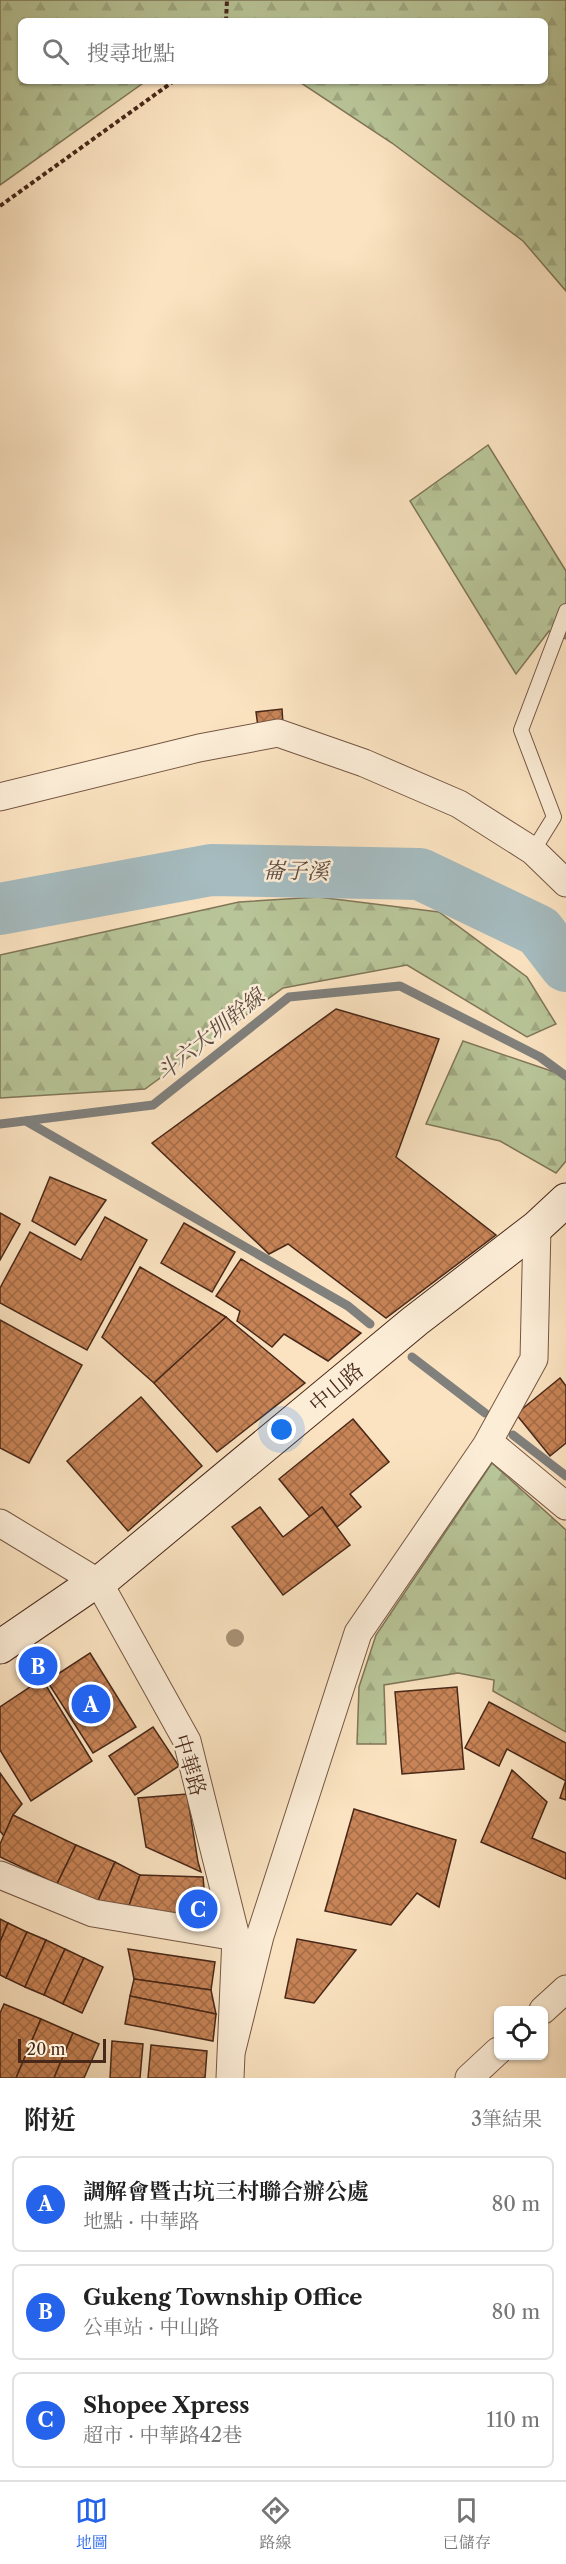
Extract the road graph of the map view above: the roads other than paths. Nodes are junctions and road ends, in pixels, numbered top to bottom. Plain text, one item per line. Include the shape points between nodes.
1 (566, 611) edge
2 (0, 797) edge
3 (532, 851) junction
4 (566, 883) edge
5 (552, 1212) edge
6 (489, 1442) junction
7 (566, 1506) edge
8 (0, 1523) edge
9 (99, 1583) junction
10 (0, 1647) edge
11 (0, 1875) edge
12 (236, 1937) junction
13 (566, 1989) edge
14 (547, 2006) edge
15 (232, 2049) junction
16 (494, 2055) edge
17 (230, 2078) edge
18 (469, 2078) edge

1 - 3 lane via 521,730 554,817
2 - 3 street via 199,748 278,733 364,763 459,804
3 - 4 street
5 - 6 street via 534,1359
5 - 9 main road, 中山路
6 - 7 street
6 - 15 street via 358,1633 260,1936
8 - 9 street, 中華路
9 - 10 main road, 中山路
9 - 12 street, 中華路 via 186,1741
11 - 12 street via 93,1913
12 - 15 street, 中華路
13 - 14 street
15 - 17 street, 中華路
16 - 18 street

